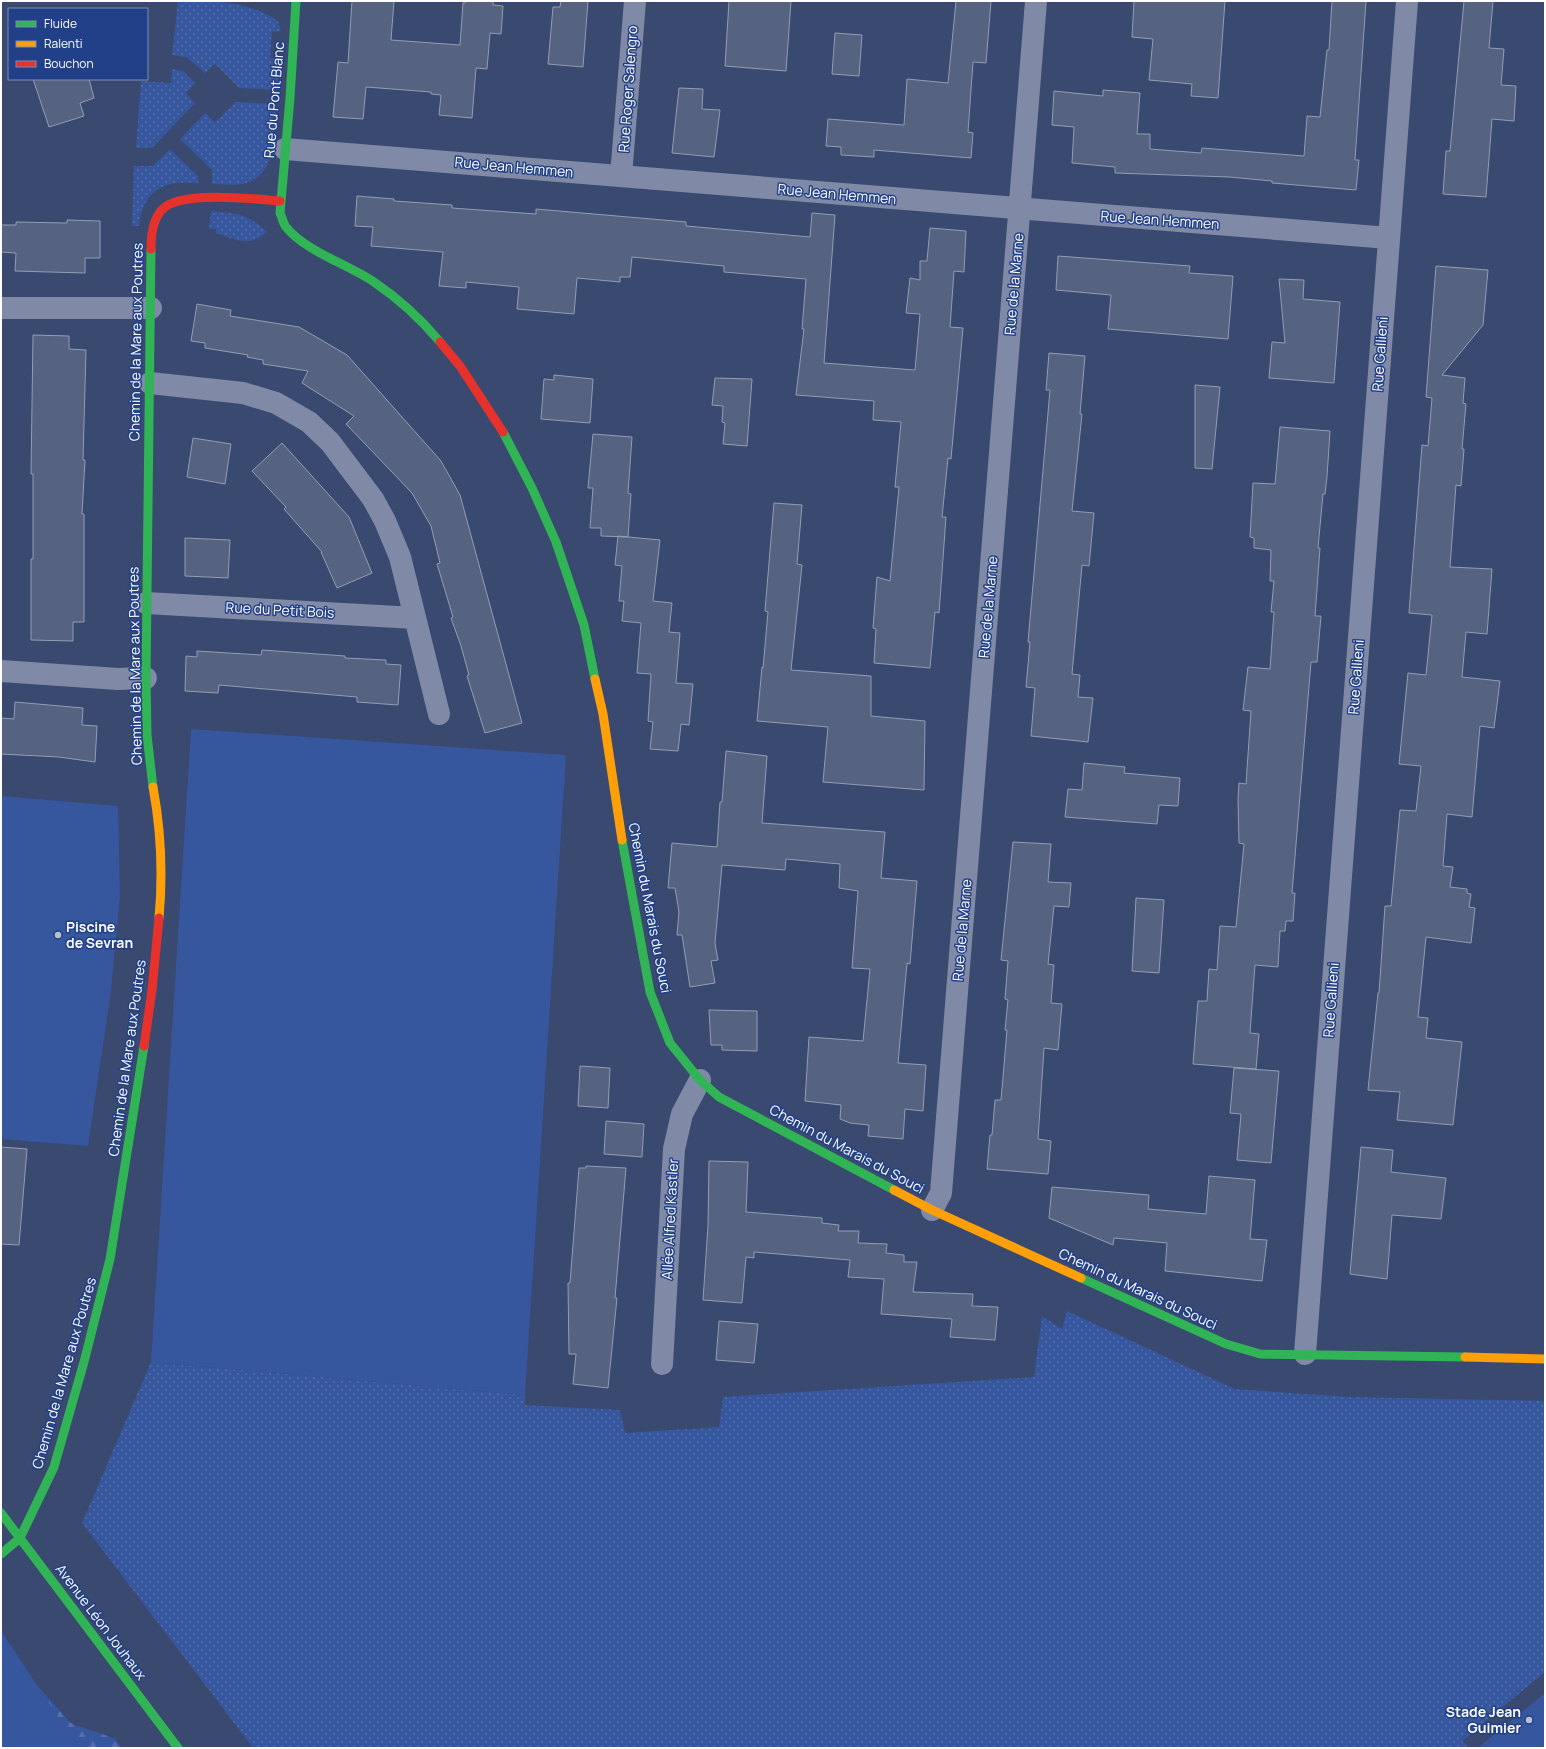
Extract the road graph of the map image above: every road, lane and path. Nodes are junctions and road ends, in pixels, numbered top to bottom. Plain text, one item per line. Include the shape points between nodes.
1 (296, 1) edge
2 (635, 1) edge
3 (1036, 1) edge
4 (1407, 1) edge
5 (285, 149) junction
6 (621, 176) junction
7 (280, 201) junction
8 (1020, 209) junction
9 (1389, 238) junction
10 (1, 308) edge
11 (151, 308) junction
12 (150, 383) junction
13 (146, 603) junction
14 (415, 618) junction
15 (1, 671) edge
16 (146, 678) junction
17 (439, 714) dead end
18 (700, 1080) junction
19 (932, 1210) junction
20 (1305, 1354) junction
21 (1545, 1359) edge
22 (662, 1364) dead end
23 (1, 1513) edge
24 (20, 1538) junction
25 (1, 1554) edge
26 (178, 1748) edge

1 - 5 street, Rue du Pont Blanc
2 - 6 street, Rue Roger Salengro
3 - 8 street, Rue de la Marne
4 - 9 street, Rue Gallieni
5 - 6 street, Rue Jean Hemmen
5 - 7 street, Rue du Pont Blanc
6 - 8 street, Rue Jean Hemmen
7 - 11 street, Chemin de la Mare aux Poutres via 204,198 176,201 165,206 155,219 151,237
7 - 18 street, Chemin du Marais du Souci via 280,214 285,226 296,236 374,282 404,304 433,334 482,397 532,488 556,542 584,625 604,714 622,842 650,992 670,1043
8 - 9 street, Rue Jean Hemmen
8 - 19 street, Rue de la Marne via 941,1193
9 - 20 street, Rue Gallieni
10 - 11 street
11 - 12 street, Chemin de la Mare aux Poutres
12 - 13 street, Chemin de la Mare aux Poutres
12 - 14 street via 243,393 276,403 309,422 330,442 373,500 385,521 400,557
13 - 14 street, Rue du Petit Bois
13 - 16 street, Chemin de la Mare aux Poutres
14 - 17 street
15 - 16 street via 118,679
16 - 24 street, Chemin de la Mare aux Poutres via 148,742 159,820 160,890 152,990 142,1064 108,1266 54,1467
18 - 19 street, Chemin du Marais du Souci via 719,1097
18 - 22 street, Allée Alfred Kastler via 682,1114 674,1149
19 - 20 street, Chemin du Marais du Souci via 1226,1344 1260,1354
20 - 21 street, Chemin du Marais du Souci
23 - 24 street, Avenue Léon Jouhaux
24 - 25 street
24 - 26 street, Avenue Léon Jouhaux

